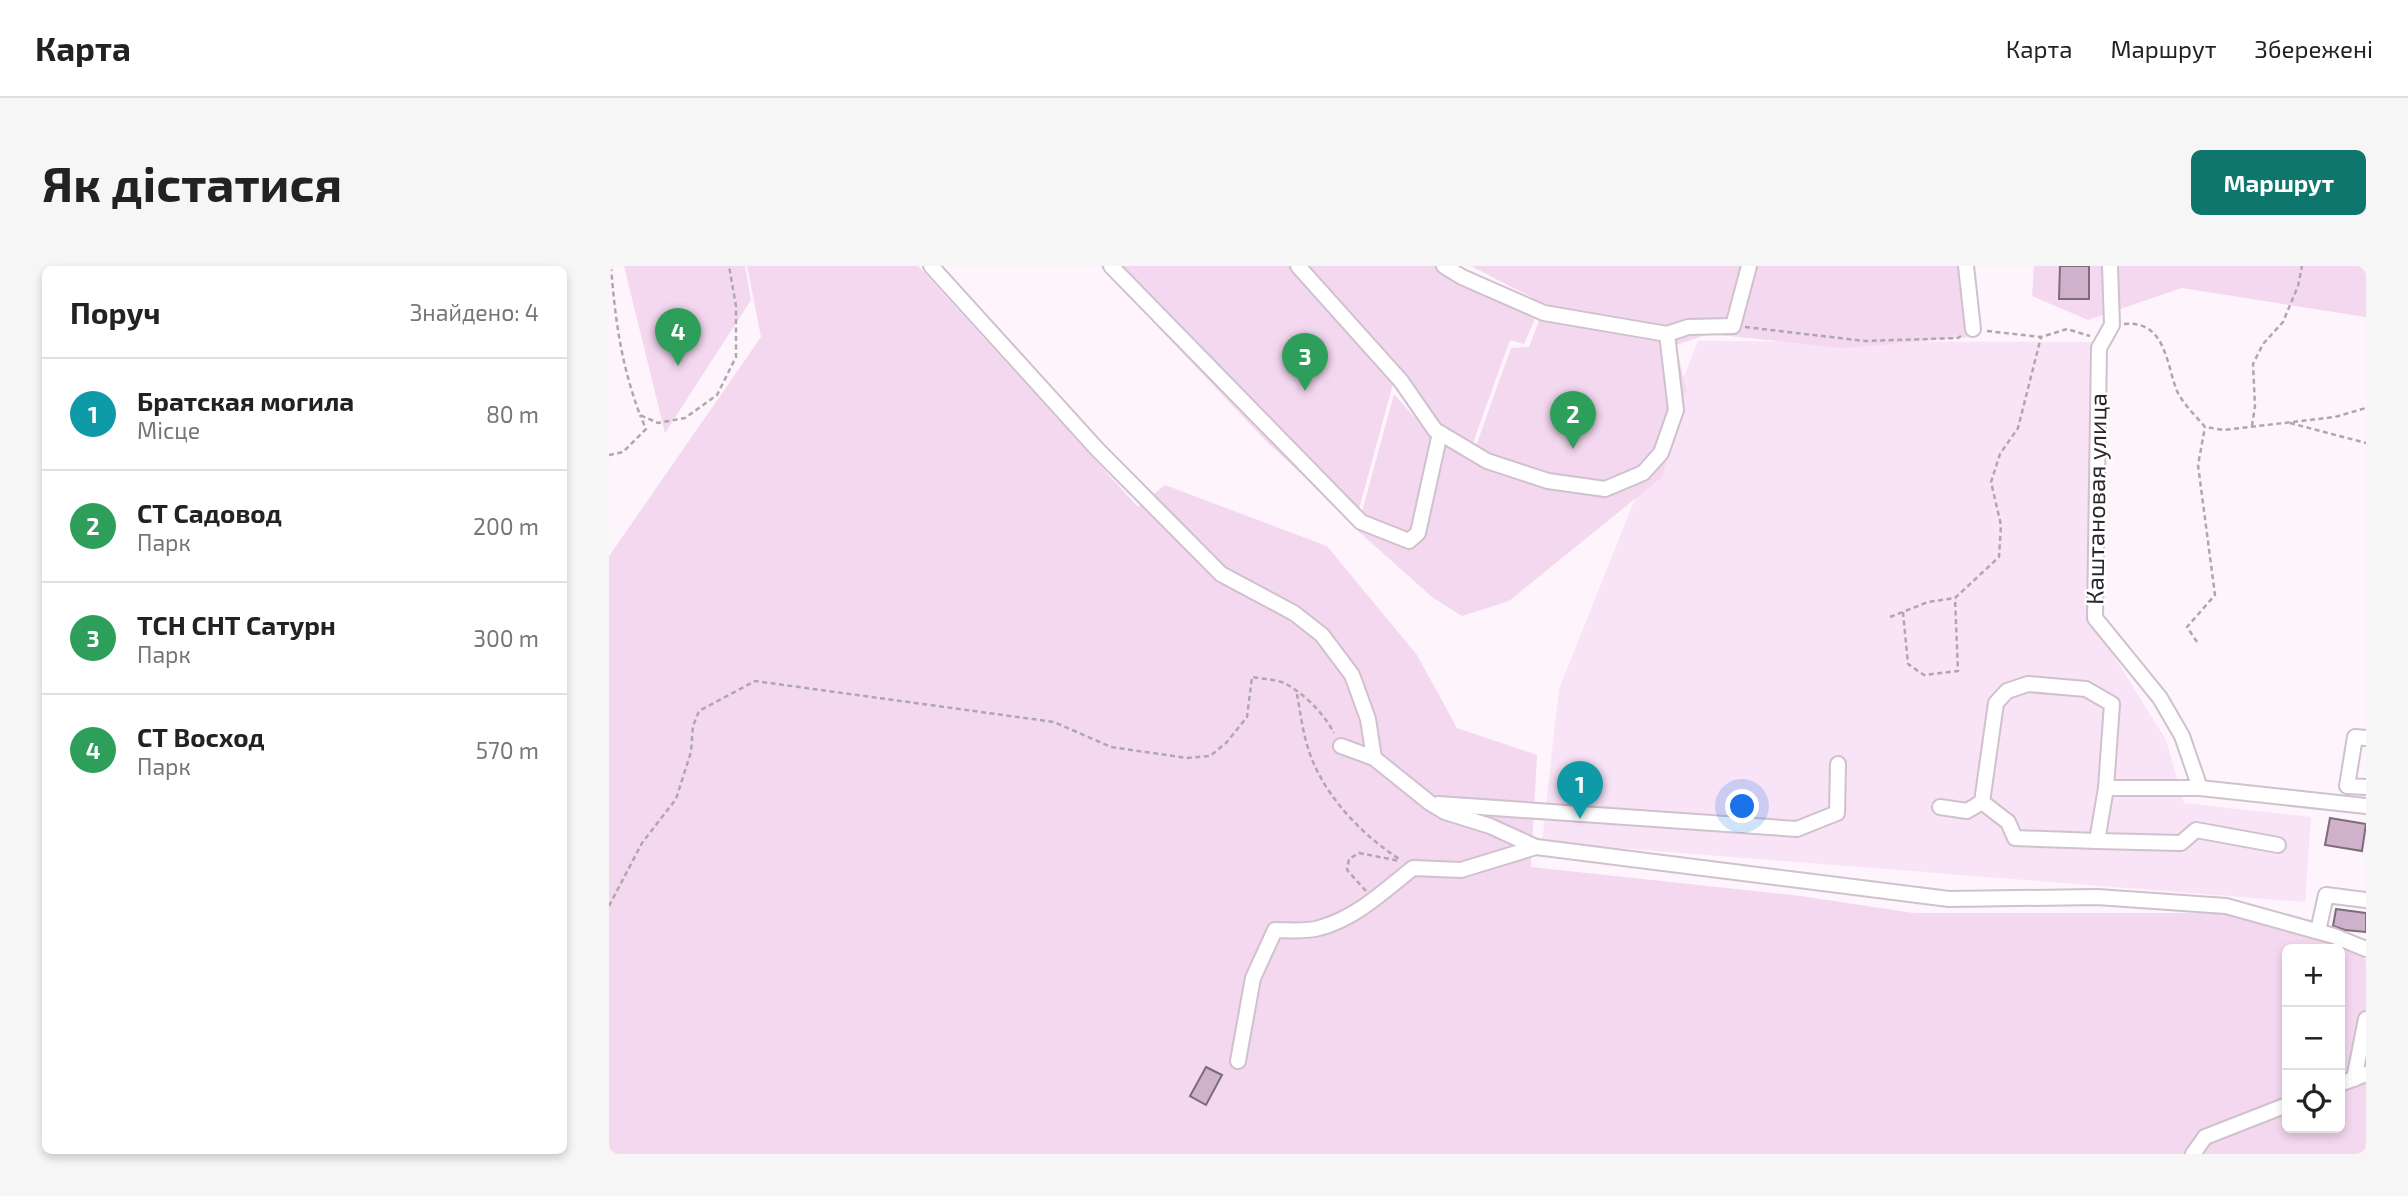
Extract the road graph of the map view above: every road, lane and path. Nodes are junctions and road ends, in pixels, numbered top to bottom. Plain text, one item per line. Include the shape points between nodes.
1 (611, 266) edge
2 (729, 266) edge
3 (931, 266) edge
4 (1111, 266) edge
5 (1298, 266) edge
6 (1444, 266) edge
7 (1749, 266) edge
8 (1966, 266) edge
9 (2110, 266) edge
10 (2302, 266) edge
11 (1733, 326) junction
12 (2112, 326) junction
13 (1973, 329) junction
14 (1667, 334) junction
15 (2041, 337) junction
16 (2103, 340) junction
17 (2366, 408) edge
18 (640, 415) junction
19 (2287, 423) junction
20 (2252, 426) junction
21 (2205, 427) junction
22 (1440, 433) junction
23 (2366, 443) edge
24 (609, 455) edge
25 (1955, 598) junction
26 (1903, 612) junction
27 (1890, 617) dead end
28 (2197, 642) dead end
29 (1297, 693) junction
30 (2366, 738) edge
31 (1341, 746) joint
32 (1374, 758) junction
33 (1838, 764) dead end
34 (2366, 787) edge
35 (2106, 788) junction
36 (2200, 789) junction
37 (1982, 802) junction
38 (1430, 803) junction
39 (2366, 806) edge
40 (1940, 807) dead end
41 (2097, 841) junction
42 (2278, 845) dead end
43 (1536, 847) junction
44 (1374, 900) junction
45 (2366, 900) edge
46 (609, 906) edge
47 (2318, 931) junction
48 (2366, 950) edge
49 (2366, 1019) edge
50 (1238, 1061) dead end
51 (2353, 1079) edge
52 (2282, 1107) edge
53 (2193, 1154) edge

1 - 18 path via 626,376
2 - 18 path via 736,306 736,357 717,395 685,418 658,423
3 - 32 street via 1097,449 1221,574 1294,613 1322,635 1352,675 1368,719
4 - 22 street via 1361,522 1409,541 1417,533
5 - 22 street via 1401,381
6 - 14 street via 1544,313
7 - 11 street
8 - 13 street
9 - 12 street
10 - 20 path via 2283,322 2253,364
11 - 13 path via 1865,341 1958,338
11 - 14 street via 1688,327
12 - 16 street, Каштановая улица
12 - 21 path via 2136,323 2153,333 2168,354 2178,393
13 - 15 path
14 - 22 street via 1676,410 1661,453 1643,473 1605,489 1548,481 1487,461
15 - 16 path via 2067,329
15 - 25 path via 2018,429 2000,454 1991,482 2001,525 1999,557
16 - 36 street, Каштановая улица via 2099,348 2095,618 2160,698 2182,736
17 - 19 path
18 - 24 path via 646,429 623,452
19 - 20 path
19 - 23 path
20 - 21 path
21 - 28 path via 2198,465 2215,596 2187,627
25 - 26 path
25 - 26 path via 1958,671 1924,675 1908,664
26 - 27 path
29 - 31 path via 1327,720
29 - 44 path via 1314,765 1339,804 1375,844 1403,861 1359,853 1349,859 1347,870
29 - 46 path via 1285,683 1252,677 1247,717 1210,757 1187,758 1111,747 1054,722 755,681 699,711 675,799 642,843
30 - 34 street via 2354,737 2347,786
31 - 32 street
32 - 38 street
33 - 38 street via 1837,813 1797,829
35 - 36 street
35 - 37 street via 2112,704 2086,689 2028,684 2007,691 1996,703
35 - 41 street
36 - 39 street
37 - 40 street via 1967,811
37 - 41 street via 2008,821 2015,838
38 - 43 street
41 - 42 street via 2181,843 2196,830
43 - 44 street via 1461,870 1413,868
43 - 47 street via 1949,899 2097,897 2226,906
44 - 50 street via 1318,929 1275,930 1253,978
45 - 47 street via 2326,895
47 - 48 street
49 - 51 street
52 - 53 street via 2205,1137

